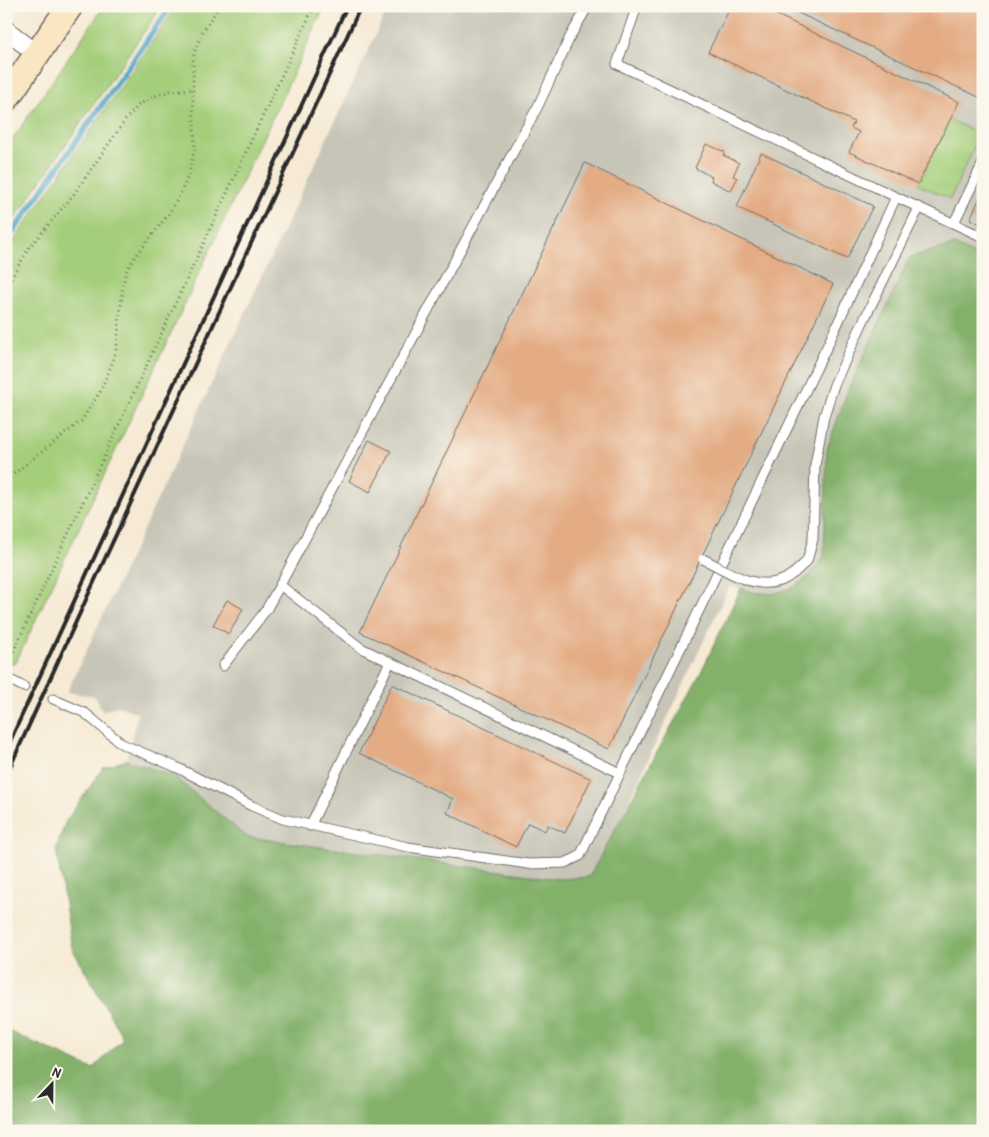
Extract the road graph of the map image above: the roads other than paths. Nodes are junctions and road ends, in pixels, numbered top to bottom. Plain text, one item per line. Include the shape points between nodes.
1 (70, 6) edge
2 (588, 6) edge
3 (637, 6) edge
4 (6, 30) edge
5 (37, 54) junction
6 (6, 99) edge
7 (983, 163) edge
8 (896, 197) junction
9 (919, 208) junction
10 (954, 223) junction
11 (983, 237) edge
12 (703, 559) dead end
13 (280, 585) junction
14 (390, 662) junction
15 (223, 666) dead end
16 (6, 678) edge
17 (24, 686) dead end
18 (53, 699) dead end
19 (620, 773) junction
20 (310, 826) junction

1 - 5 main road
2 - 13 lane via 533,115
3 - 8 lane via 617,64
4 - 5 street
5 - 6 main road
7 - 10 lane
8 - 9 lane
8 - 19 lane
9 - 10 lane
9 - 12 lane, bridge via 862,324 824,416 815,465 812,539 807,561 781,581 764,584 745,580
10 - 11 lane
13 - 14 lane via 361,648
13 - 15 lane via 266,610
14 - 19 lane
14 - 20 lane
16 - 17 lane
18 - 20 lane via 85,713 122,744 252,806
19 - 20 lane via 580,856 565,864 528,864 417,849

